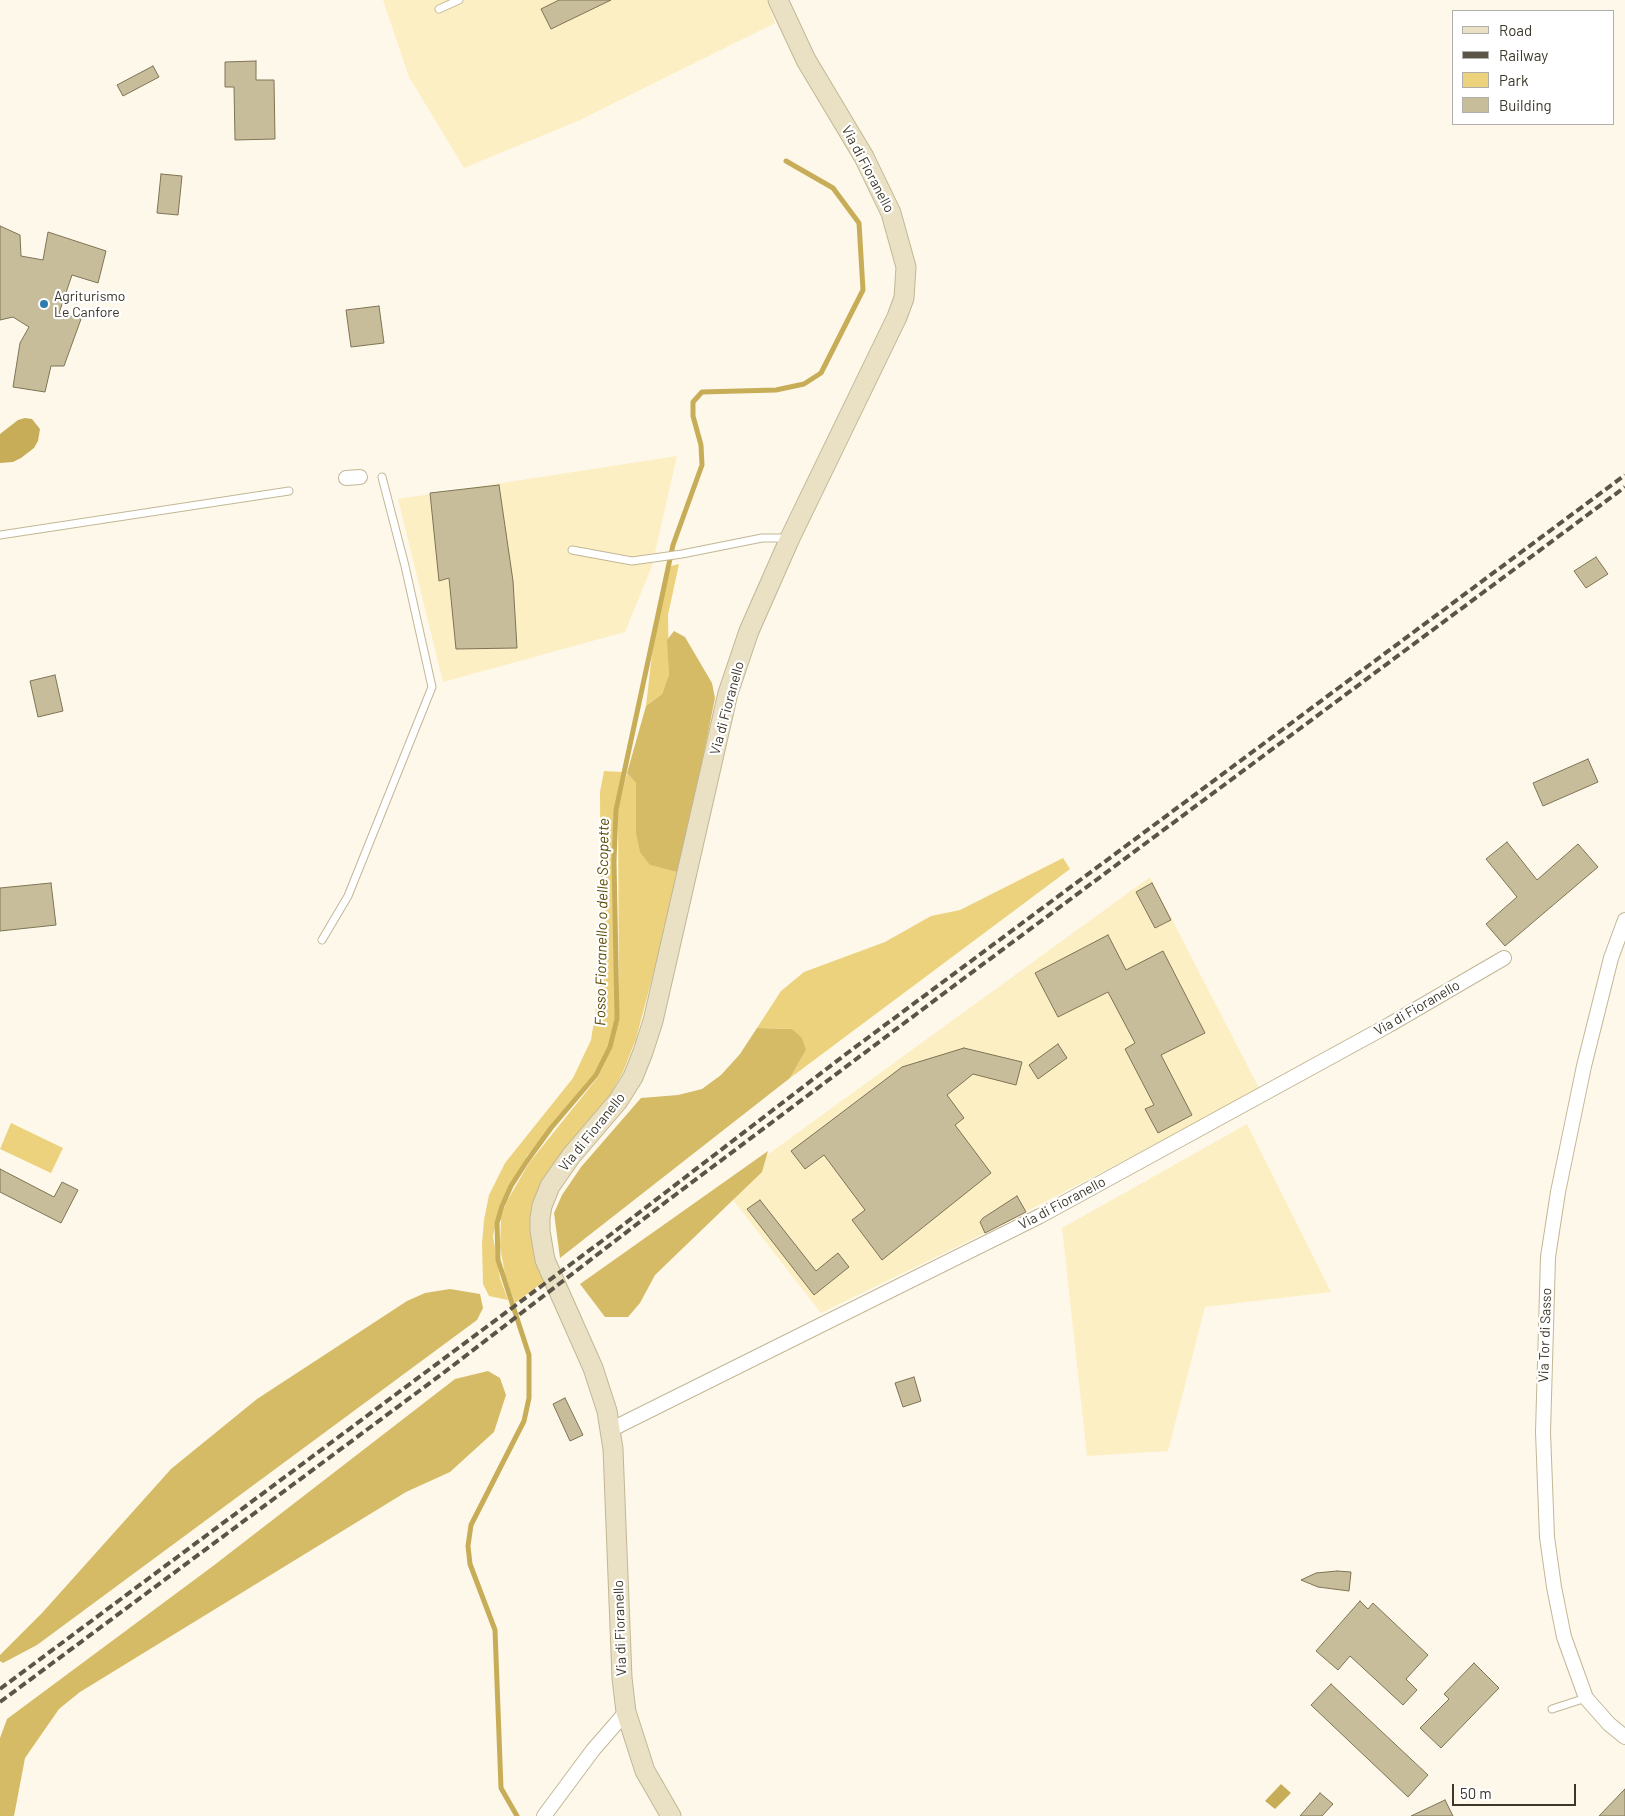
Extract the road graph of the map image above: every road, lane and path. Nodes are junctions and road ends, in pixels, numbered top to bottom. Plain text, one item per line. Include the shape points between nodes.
1 (459, 0) edge
2 (778, 0) edge
3 (439, 9) dead end
4 (360, 477) dead end
5 (382, 477) dead end
6 (346, 478) dead end
7 (289, 491) dead end
8 (0, 535) edge
9 (790, 538) junction
10 (572, 550) dead end
11 (1625, 920) edge
12 (322, 940) dead end
13 (1504, 958) dead end
14 (610, 1430) junction
15 (1586, 1698) junction
16 (1552, 1709) dead end
17 (626, 1712) junction
18 (1625, 1737) edge
19 (544, 1816) edge
20 (671, 1816) edge

1 - 3 lane
2 - 9 street, Via di Fioranello via 812,71 864,157 886,201 906,267 904,298 897,317
4 - 6 street
5 - 12 lane via 432,687 348,896
7 - 8 lane
9 - 10 lane via 762,538 632,561
9 - 14 street, Via di Fioranello via 749,631 728,693 643,1052 626,1089 571,1156 550,1186 542,1206 540,1231 545,1260 593,1368
11 - 15 street, Via Tor di Sasso via 1611,958 1568,1135 1548,1257 1544,1315 1543,1468 1547,1537 1564,1637
13 - 14 street, Via di Fioranello via 1389,1025 1040,1216
14 - 17 street, Via di Fioranello
15 - 16 lane
15 - 18 street, Via Tor di Sasso
17 - 19 street
17 - 20 street, Via di Fioranello via 645,1771

